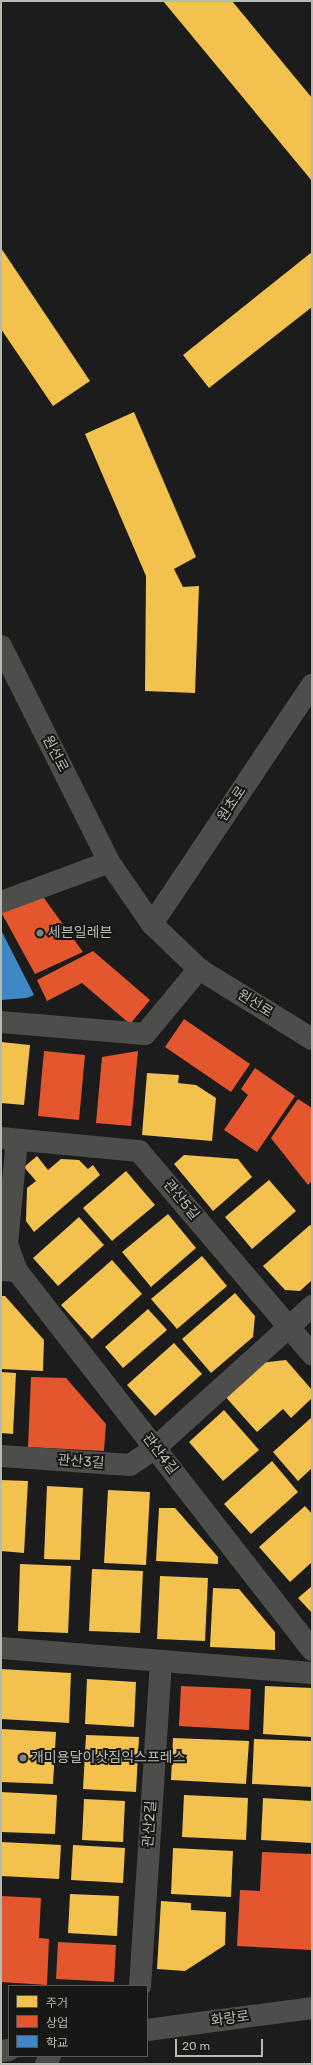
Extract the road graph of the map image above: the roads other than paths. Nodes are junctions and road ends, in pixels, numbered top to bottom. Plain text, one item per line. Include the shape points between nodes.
1 (1, 646) edge
2 (312, 685) edge
3 (109, 862) junction
4 (1, 902) edge
5 (152, 924) junction
6 (199, 969) junction
7 (1, 1022) edge
8 (312, 1039) edge
9 (9, 1139) edge
10 (9, 1271) edge
11 (312, 1306) edge
12 (289, 1327) junction
13 (312, 1354) edge
14 (155, 1448) junction
15 (1, 1456) edge
16 (1, 1648) edge
17 (312, 1650) edge
18 (161, 1661) junction
19 (312, 1673) edge
20 (140, 1985) edge
21 (312, 2008) edge
22 (148, 2030) edge

1 - 3 street, 원선로
2 - 5 street, 원초로
3 - 4 street
3 - 5 street, 원선로
5 - 6 street, 원선로
6 - 7 street via 145,1034
6 - 8 street, 원선로
9 - 10 street, 관산4길
9 - 12 street, 관산5길 via 139,1151
10 - 14 street, 관산4길
11 - 12 street, 관산3길
12 - 13 street, 관산5길
12 - 14 street, 관산3길
14 - 15 street, 관산3길 via 130,1465
14 - 17 street, 관산4길
16 - 18 street
18 - 19 street
18 - 20 street, 관산2길
21 - 22 street, 화랑로

